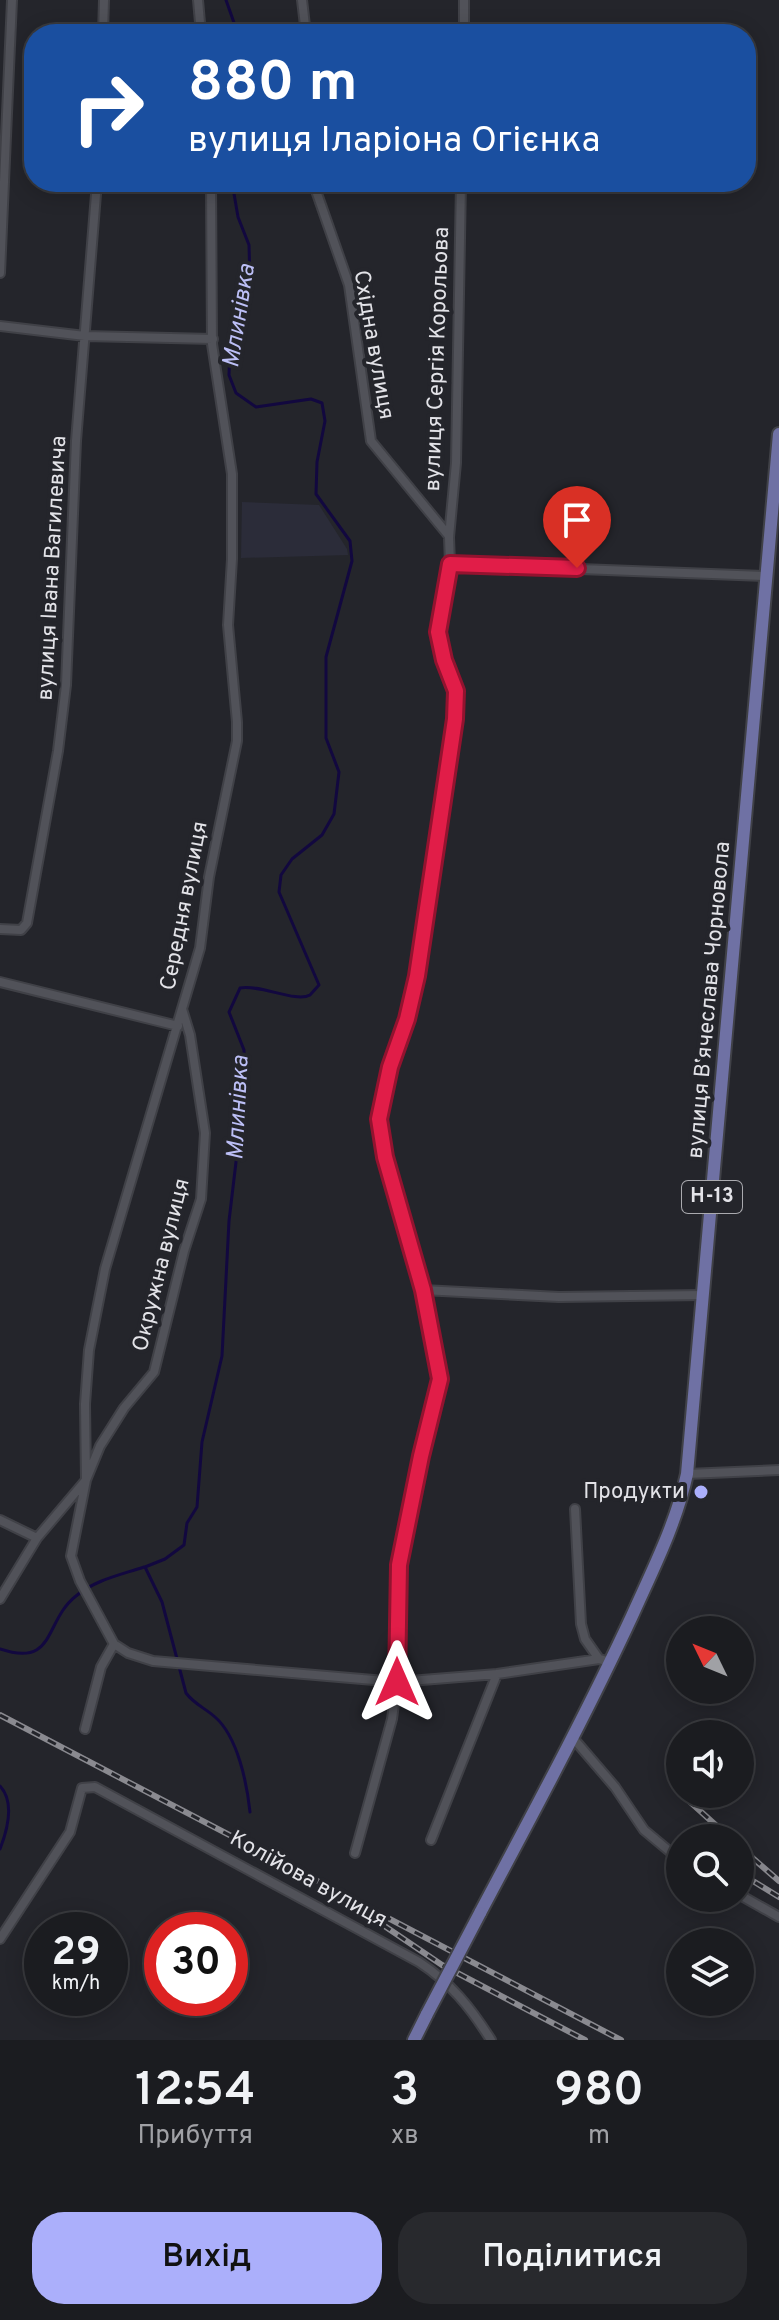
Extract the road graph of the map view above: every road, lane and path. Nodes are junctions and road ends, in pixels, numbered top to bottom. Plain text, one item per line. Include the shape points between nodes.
1 (12, 0) edge
2 (104, 0) edge
3 (198, 0) edge
4 (302, 0) edge
5 (464, 0) edge
6 (103, 24) edge
7 (200, 24) edge
8 (305, 24) edge
9 (464, 24) edge
10 (96, 192) edge
11 (211, 192) edge
12 (316, 192) edge
13 (461, 192) edge
14 (0, 273) edge
15 (0, 326) edge
16 (85, 336) junction
17 (213, 339) junction
18 (779, 434) edge
19 (449, 537) junction
20 (450, 564) junction
21 (767, 576) junction
22 (0, 929) edge
23 (0, 982) edge
24 (182, 1009) junction
25 (178, 1026) junction
26 (423, 1290) junction
27 (703, 1295) junction
28 (779, 1470) edge
29 (687, 1474) junction
30 (86, 1480) junction
31 (575, 1509) dead end
32 (0, 1520) edge
33 (37, 1538) junction
34 (0, 1599) edge
35 (114, 1644) junction
36 (605, 1660) junction
37 (497, 1674) junction
38 (397, 1682) junction
39 (85, 1729) dead end
40 (573, 1738) junction
41 (431, 1840) dead end
42 (666, 1848) edge
43 (355, 1853) dead end
44 (754, 1903) edge
45 (779, 1917) edge
46 (0, 1939) edge
47 (414, 2040) edge
48 (491, 2040) edge

1 - 14 street
2 - 6 street
3 - 7 street
4 - 8 street
5 - 9 street
10 - 16 street, вулиця Івана Вагилевича
11 - 17 street, Середня вулиця
12 - 19 street, Східна вулиця via 349,285 371,441
13 - 19 street, вулиця Сергія Корольова via 456,463
15 - 16 street
16 - 17 street
16 - 22 street, вулиця Івана Вагилевича via 58,751 27,923 21,930
17 - 24 street, Середня вулиця via 232,474 228,625 237,741 200,948
18 - 21 main road, вулиця Вʼячеслава Чорновола / Н-13
19 - 20 street
20 - 21 street
20 - 26 street via 438,632 456,691 455,719 417,976 379,1119
21 - 27 main road, вулиця Вʼячеслава Чорновола / Н-13
23 - 25 street
24 - 25 street, Середня вулиця
24 - 30 street, Окружна вулиця via 205,1133 201,1199 154,1372 100,1446
25 - 30 street, Середня вулиця via 105,1269 89,1350
26 - 27 street via 559,1297
26 - 38 street via 440,1379 399,1565
27 - 29 main road, вулиця Вʼячеслава Чорновола / Н-13
28 - 29 street
29 - 36 main road, вулиця Вʼячеслава Чорновола / Н-13 via 670,1531
30 - 33 street
30 - 35 street, Окружна вулиця via 71,1556
31 - 36 street via 581,1624 585,1639
32 - 33 street
33 - 34 street
35 - 38 street via 142,1659
35 - 39 street via 101,1667
36 - 37 street
36 - 40 main road, вулиця Вʼячеслава Чорновола / Н-13
37 - 38 street
37 - 41 street
38 - 43 street
40 - 42 street via 644,1830
40 - 47 main road, вулиця Вʼячеслава Чорновола / Н-13, bridge
44 - 45 street
46 - 48 street, Колійова вулиця via 70,1832 82,1788 95,1787 419,1962 474,2011

